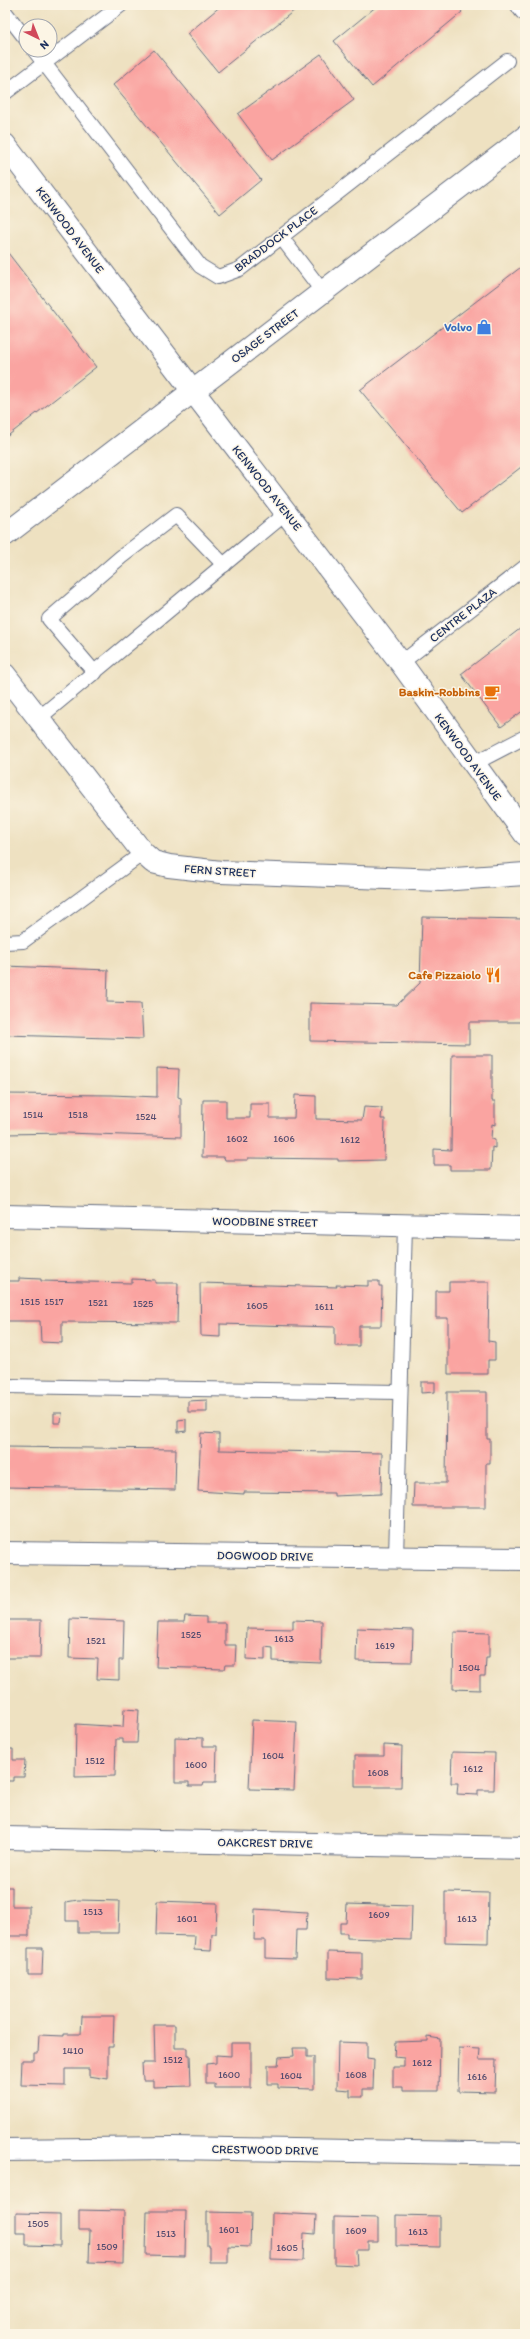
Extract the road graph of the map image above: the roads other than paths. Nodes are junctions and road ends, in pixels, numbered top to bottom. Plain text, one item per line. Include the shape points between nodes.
1 (121, 5) edge
2 (522, 5) edge
3 (525, 9) edge
4 (5, 12) edge
5 (18, 29) edge
6 (41, 58) edge
7 (507, 61) dead end
8 (45, 63) junction
9 (5, 93) edge
10 (525, 137) edge
11 (5, 145) edge
12 (281, 237) junction
13 (323, 292) junction
14 (192, 391) junction
15 (286, 513) junction
16 (5, 535) edge
17 (224, 565) junction
18 (525, 568) edge
19 (401, 663) junction
20 (95, 673) junction
21 (5, 675) edge
22 (39, 718) junction
23 (525, 737) edge
24 (473, 764) junction
25 (525, 834) edge
26 (143, 853) junction
27 (525, 874) edge
28 (5, 942) edge
29 (5, 1216) edge
30 (405, 1225) junction
31 (525, 1228) edge
32 (5, 1386) edge
33 (400, 1392) junction
34 (5, 1553) edge
35 (396, 1557) junction
36 (525, 1559) edge
37 (5, 1838) edge
38 (525, 1848) edge
39 (5, 2150) edge
40 (525, 2154) edge

1 - 8 lane
2 - 3 street
4 - 5 lane
6 - 8 lane, BRADDOCK PLACE
7 - 12 lane, BRADDOCK PLACE
8 - 9 lane
8 - 12 lane, BRADDOCK PLACE via 200,266 218,277 226,276 240,269
10 - 13 street, OSAGE STREET
11 - 14 street, KENWOOD AVENUE
12 - 13 lane
13 - 14 street, OSAGE STREET
14 - 15 street, KENWOOD AVENUE
14 - 16 street, OSAGE STREET
15 - 17 lane
15 - 19 street, KENWOOD AVENUE
17 - 20 lane
17 - 20 lane via 176,515 49,618
18 - 19 lane, CENTRE PLAZA
19 - 24 street, KENWOOD AVENUE
20 - 22 lane
21 - 22 street, FERN STREET
22 - 26 street, FERN STREET
23 - 24 lane
24 - 25 street, KENWOOD AVENUE
26 - 27 street, FERN STREET via 153,862 169,866 221,872 441,880
26 - 28 lane via 24,941
29 - 30 street, WOODBINE STREET
30 - 31 street, WOODBINE STREET
30 - 33 lane
32 - 33 lane
33 - 35 lane
34 - 35 street, DOGWOOD DRIVE
35 - 36 street, DOGWOOD DRIVE
37 - 38 street, OAKCREST DRIVE
39 - 40 street, CRESTWOOD DRIVE via 172,2148

